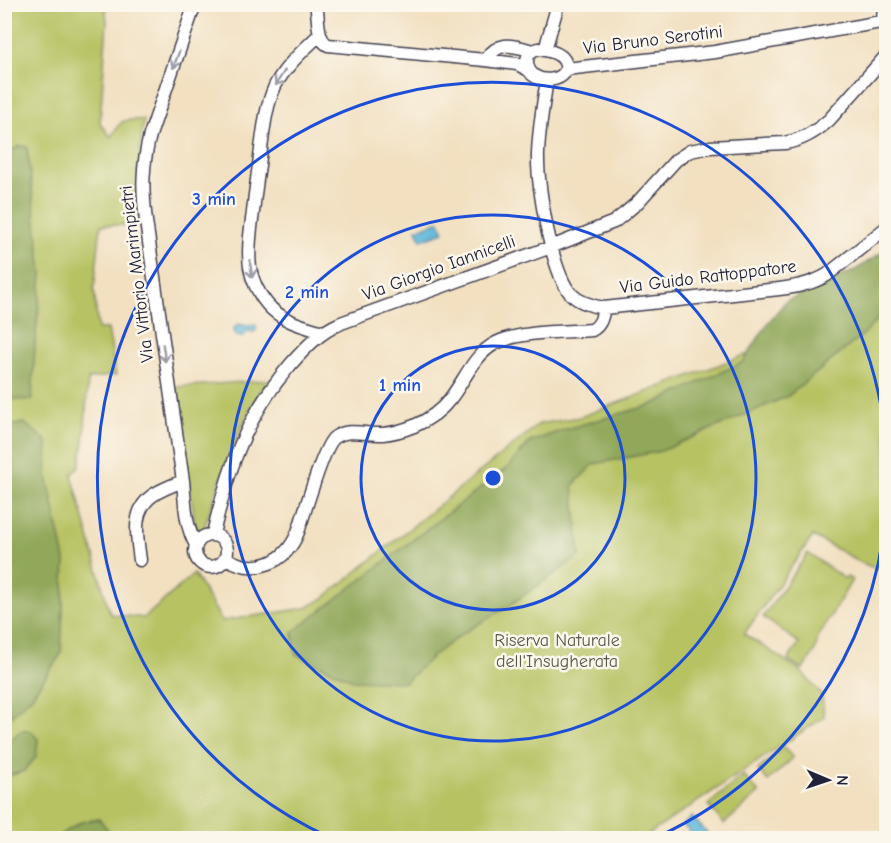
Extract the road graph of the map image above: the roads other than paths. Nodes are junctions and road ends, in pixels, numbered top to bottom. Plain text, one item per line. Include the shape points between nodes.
1 (195, 4) edge
2 (316, 4) edge
3 (558, 4) edge
4 (884, 4) edge
5 (885, 21) edge
6 (319, 35) junction
7 (539, 50) junction
8 (886, 56) edge
9 (484, 60) junction
10 (566, 69) junction
11 (529, 70) junction
12 (547, 80) junction
13 (886, 228) edge
14 (551, 247) junction
15 (604, 308) junction
16 (323, 332) junction
17 (183, 482) junction
18 (213, 534) junction
19 (196, 545) junction
20 (226, 558) junction
21 (140, 560) dead end

1 -> 17 street, Via Vittorio Marimpietri via 156,116 143,171 146,221
2 - 6 street
3 - 7 street
4 - 5 street
5 - 10 street, Via Bruno Serotini via 714,52
6 - 9 street via 330,46
6 -> 16 street via 287,67 270,96 250,259 254,282 272,309 291,322
7 - 9 street via 500,46
7 - 10 street via 562,57
7 - 11 street via 529,54
8 - 14 street, Via Giorgio Iannicelli via 829,120 806,137 785,143 690,151 676,160 621,217
9 - 11 street via 517,64
10 - 12 street via 559,77
11 - 12 street
12 - 14 street, Via Guido Rattoppatore via 538,162
13 - 15 street, Via Guido Rattoppatore via 830,273 807,283
14 - 15 street, Via Guido Rattoppatore via 570,292 585,303
14 - 16 street, Via Giorgio Iannicelli
15 - 20 street via 600,322 592,330 519,336 496,343 478,357 442,408 416,425 388,434 348,433 334,438 326,450 296,540 288,549 258,567 241,566
16 - 18 street, Via Giorgio Iannicelli via 281,375 252,420 228,476
17 - 19 street, Via Vittorio Marimpietri
17 - 21 street via 154,494 140,509 136,529
18 - 19 street
18 - 20 street via 225,543
19 - 20 street via 198,561 207,567 218,566

